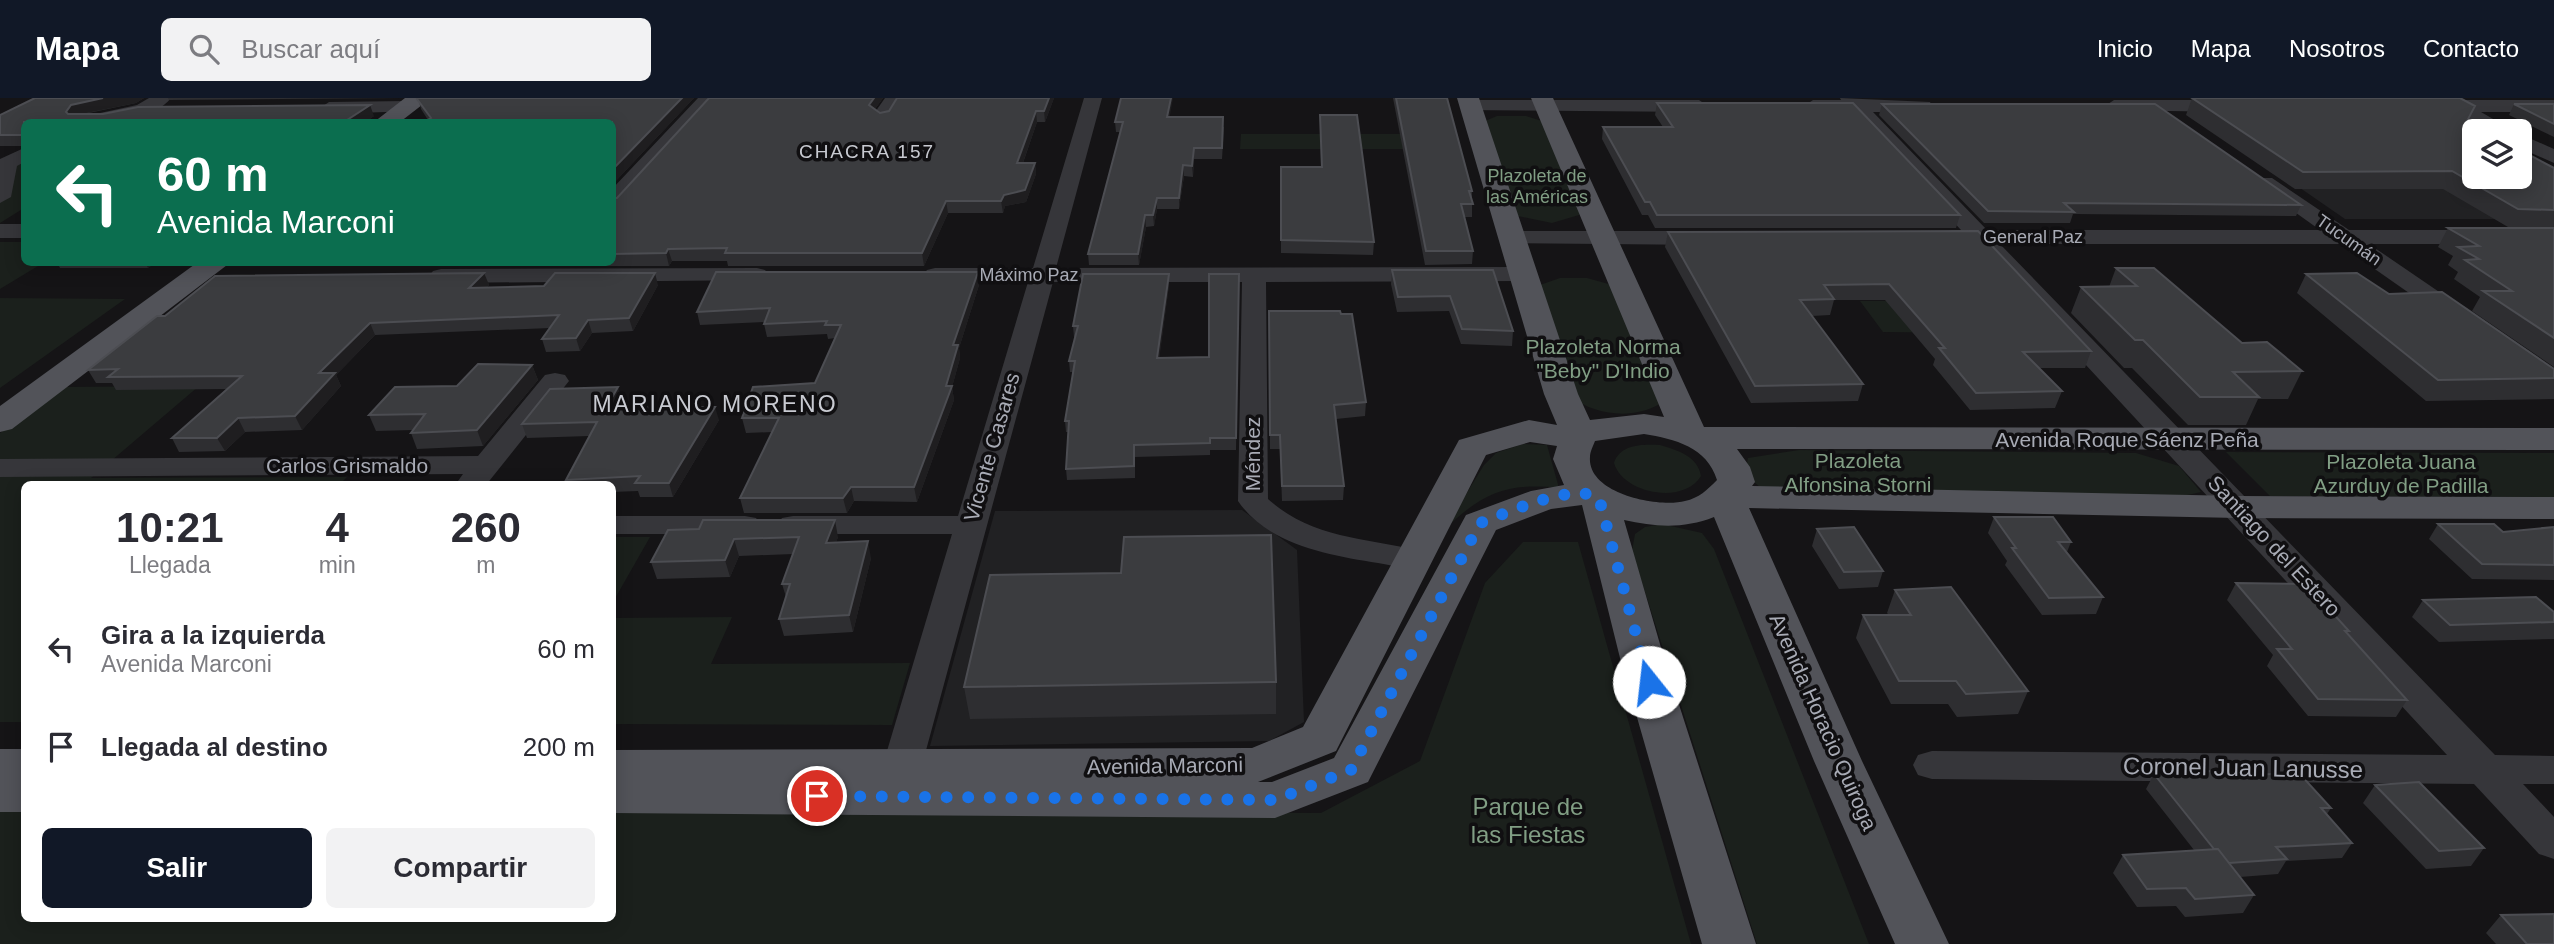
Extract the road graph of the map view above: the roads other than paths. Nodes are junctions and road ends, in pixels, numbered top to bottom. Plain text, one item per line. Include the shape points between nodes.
1 (162, 98) edge
2 (443, 98) edge
3 (708, 98) edge
4 (894, 98) edge
5 (1093, 98) edge
6 (1469, 102) edge
7 (1544, 102) edge
8 (1853, 102) edge
9 (2150, 102) edge
10 (2448, 102) edge
11 (1722, 106) edge
12 (1789, 106) edge
13 (1938, 106) edge
14 (2088, 106) edge
15 (2252, 106) edge
16 (2415, 106) edge
17 (2554, 106) edge
18 (309, 108) edge
19 (143, 109) junction
20 (184, 109) edge
21 (412, 109) edge
22 (883, 115) edge
23 (98, 119) edge
24 (391, 119) edge
25 (2481, 119) edge
26 (2190, 130) edge
27 (2532, 146) edge
28 (21, 156) edge
29 (2554, 158) edge
30 (2245, 168) edge
31 (0, 197) edge
32 (616, 198) edge
33 (0, 231) edge
34 (21, 231) edge
35 (1512, 237) junction
36 (1726, 237) edge
37 (1916, 237) edge
38 (1984, 237) junction
39 (2345, 237) junction
40 (2554, 237) edge
41 (1604, 238) junction
42 (212, 269) edge
43 (551, 269) edge
44 (1254, 274) junction
45 (1523, 274) junction
46 (784, 275) edge
47 (906, 275) edge
48 (1042, 275) junction
49 (420, 276) edge
50 (2477, 329) edge
51 (555, 381) dead end
52 (0, 400) edge
53 (0, 422) edge
54 (1694, 436) junction
55 (1577, 437) junction
56 (2554, 439) edge
57 (2175, 441) junction
58 (0, 468) edge
59 (477, 475) edge
60 (1595, 495) junction
61 (1728, 496) junction
62 (2238, 507) junction
63 (2554, 508) edge
64 (616, 525) edge
65 (970, 525) junction
66 (1414, 559) junction
67 (1932, 765) dead end
68 (0, 766) edge
69 (21, 766) edge
70 (616, 768) edge
71 (2554, 770) edge
72 (2485, 771) junction
73 (898, 782) junction
74 (0, 794) edge
75 (21, 794) edge
76 (616, 795) edge
77 (2554, 843) edge
78 (1729, 944) edge
79 (1922, 944) edge

1 - 19 street
2 - 21 main road
3 - 32 street
4 - 22 street
5 - 48 street, Vicente Casares
6 - 7 street
6 - 35 main road
7 - 11 street
7 - 41 main road
8 - 12 street
8 - 13 street
8 - 38 street, Santiago del Estero
9 - 14 street
9 - 15 street
9 - 26 street
10 - 16 street
10 - 17 street
10 - 25 street
18 - 21 street
19 - 20 street
19 - 23 street
21 - 24 main road
27 - 29 street
28 - 31 street via 7,163
30 - 39 street, Tucumán
33 - 34 street
35 - 41 street
35 - 45 main road
36 - 41 street
37 - 38 street, General Paz
38 - 39 street, General Paz
38 - 57 street, Santiago del Estero
39 - 40 street, General Paz
39 - 50 street, Tucumán
41 - 54 main road
42 - 52 main road
42 - 53 main road
43 - 46 street
43 - 49 street
44 - 45 street, Máximo Paz
44 - 48 street, Máximo Paz
44 - 66 street, Méndez via 1253,501 1268,518 1323,542
45 - 55 main road
47 - 48 street, Máximo Paz
48 - 65 street, Vicente Casares
51 - 59 street
54 - 55 main road via 1644,424 1600,428
54 - 57 main road, Avenida Roque Sáenz Peña
54 - 61 main road via 1725,455 1734,469 1736,482
55 - 60 main road via 1570,458 1572,470
55 - 66 main road, Avenida Marconi via 1530,431 1472,447
56 - 57 main road, Avenida Roque Sáenz Peña
57 - 62 street, Santiago del Estero
58 - 59 street, Carlos Grismaldo
60 - 61 main road via 1643,513 1671,515 1697,513
60 - 73 main road, Avenida Marconi via 1544,499 1480,523 1351,770 1275,800
60 - 78 main road
61 - 62 main road
61 - 79 main road, Avenida Horacio Quiroga
62 - 63 main road
62 - 72 street, Santiago del Estero
64 - 65 street
65 - 73 street, Vicente Casares
66 - 73 main road, Avenida Marconi via 1320,739 1256,765
67 - 72 street, Coronel Juan Lanusse
68 - 69 main road
70 - 73 main road, Avenida Marconi
71 - 72 street, Coronel Juan Lanusse
72 - 77 street, Santiago del Estero
73 - 76 main road, Avenida Marconi
74 - 75 main road

